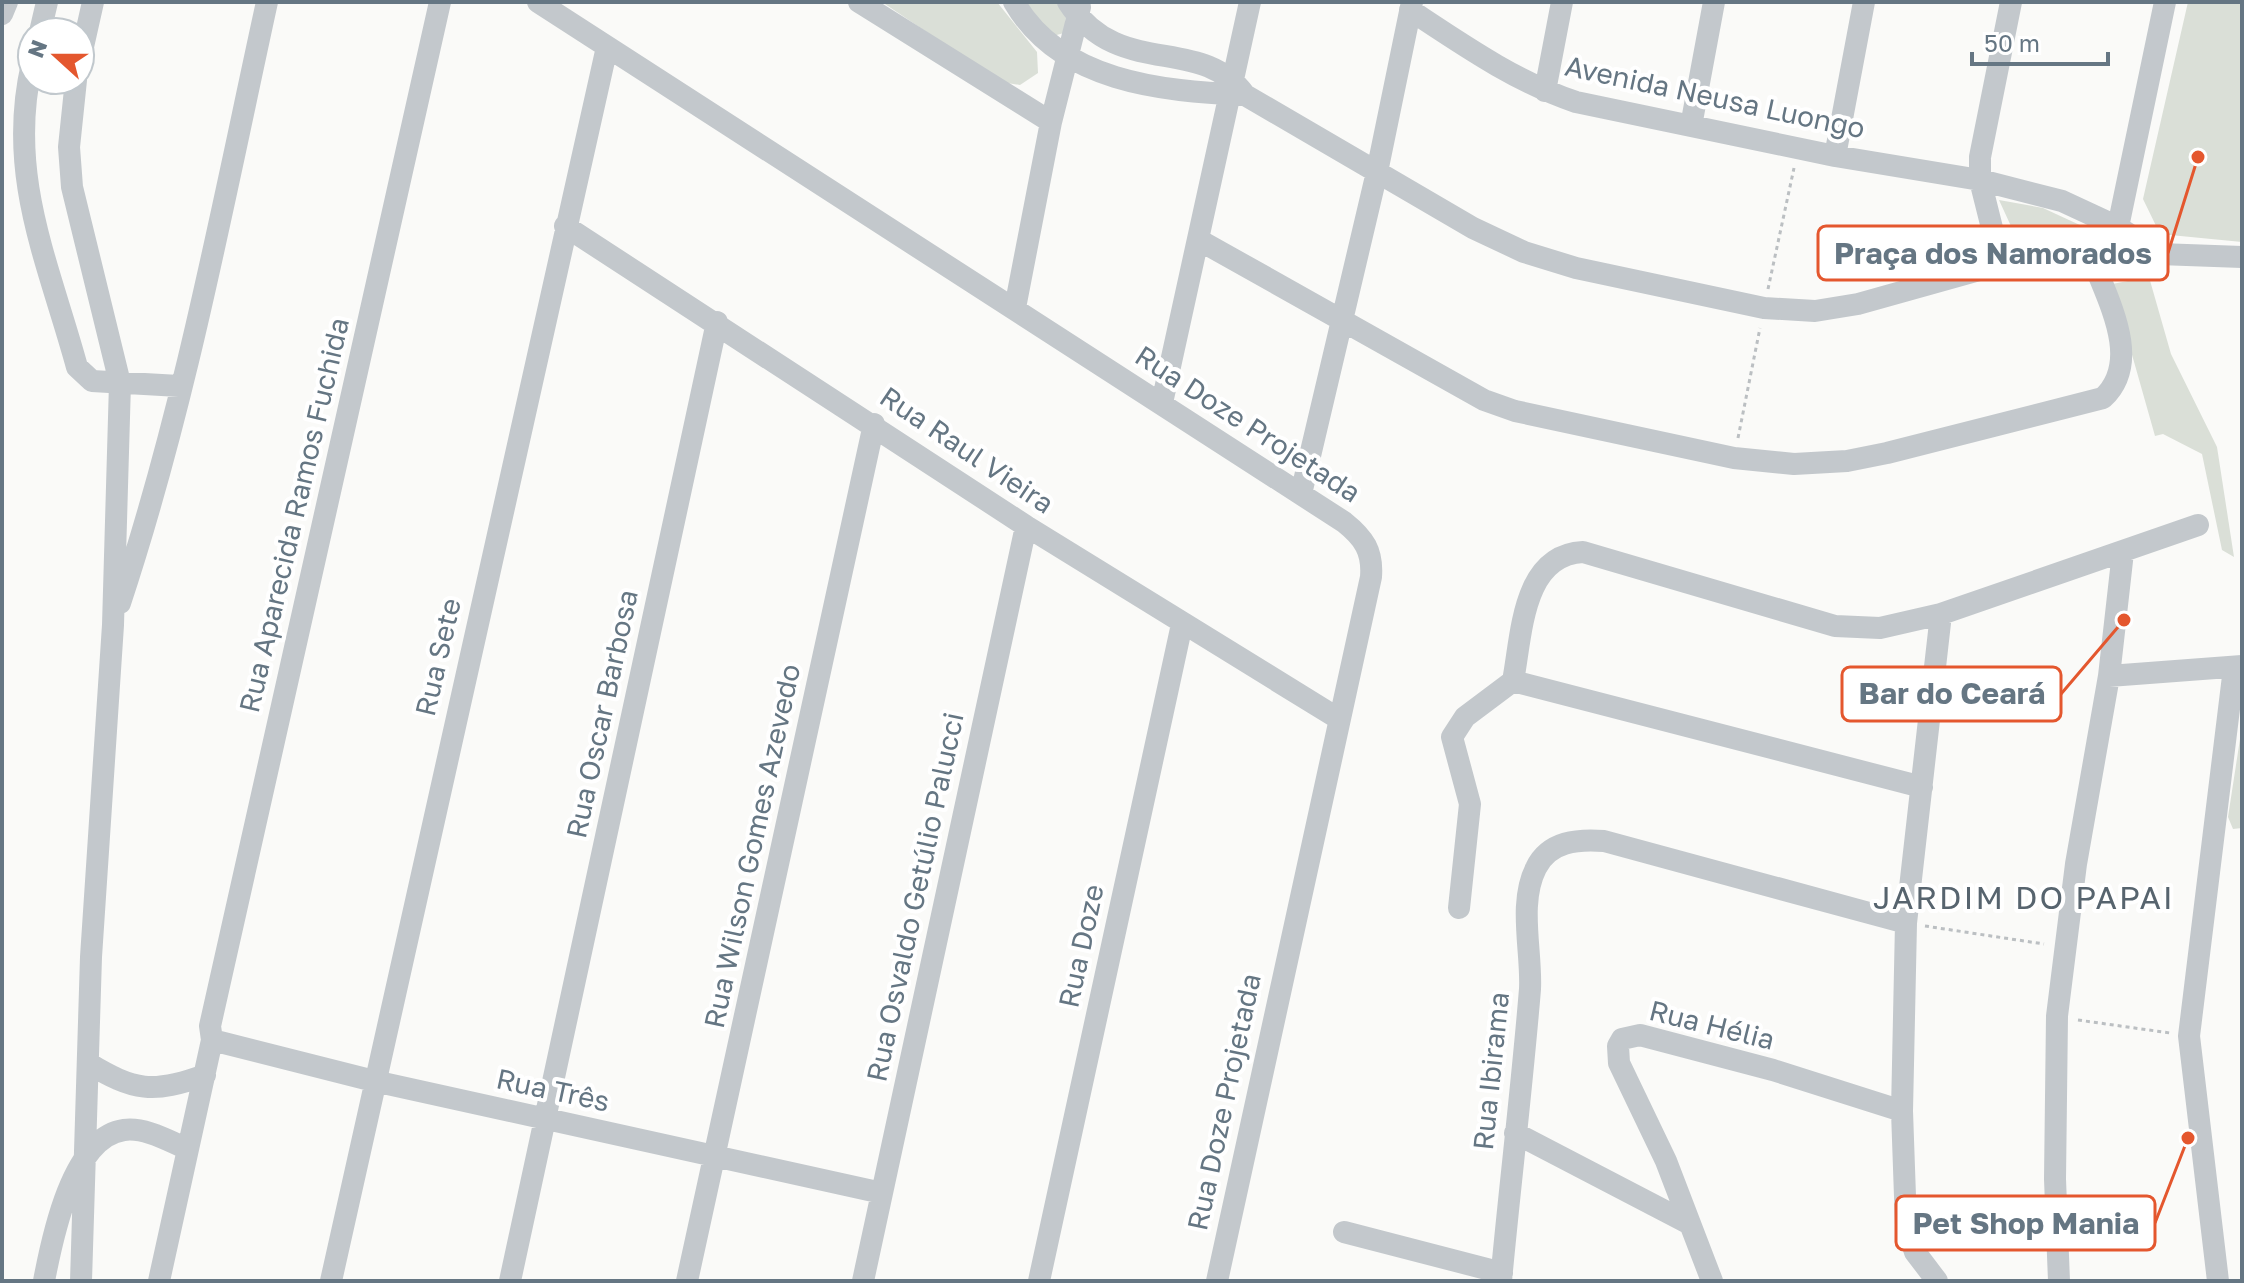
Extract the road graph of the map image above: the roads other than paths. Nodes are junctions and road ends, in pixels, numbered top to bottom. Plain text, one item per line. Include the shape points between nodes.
1 (7, 2) edge
2 (267, 2) edge
3 (440, 2) edge
4 (538, 2) edge
5 (859, 2) edge
6 (1014, 2) edge
7 (1250, 2) edge
8 (1562, 2) edge
9 (1714, 2) edge
10 (1864, 2) edge
11 (2011, 2) edge
12 (2165, 2) edge
13 (1411, 6) edge
14 (1075, 7) edge
15 (2, 14) edge
16 (607, 47) junction
17 (1067, 59) junction
18 (1237, 90) junction
19 (1545, 91) junction
20 (28, 96) edge
21 (74, 96) edge
22 (1051, 122) junction
23 (1691, 126) junction
24 (1835, 156) junction
25 (1377, 172) junction
26 (1980, 180) junction
27 (565, 226) junction
28 (2118, 227) junction
29 (1199, 240) junction
30 (2159, 254) junction
31 (2091, 256) junction
32 (2242, 257) edge
33 (2001, 264) junction
34 (1015, 308) junction
35 (1340, 318) junction
36 (717, 322) junction
37 (120, 383) junction
38 (179, 386) junction
39 (1162, 403) junction
40 (874, 424) junction
41 (1301, 494) junction
42 (2198, 525) dead end
43 (1026, 526) junction
44 (2123, 552) junction
45 (1941, 614) junction
46 (1182, 624) junction
47 (113, 625) junction
48 (2238, 667) edge
49 (2109, 676) junction
50 (1513, 681) junction
51 (1339, 719) junction
52 (1922, 787) junction
53 (1459, 908) dead end
54 (1906, 923) junction
55 (212, 1040) junction
56 (88, 1063) junction
57 (205, 1075) junction
58 (374, 1081) junction
59 (1902, 1111) junction
60 (547, 1119) junction
61 (1515, 1133) junction
62 (188, 1149) junction
63 (715, 1155) junction
64 (83, 1159) junction
65 (882, 1193) junction
66 (1688, 1223) junction
67 (1344, 1232) dead end
68 (1501, 1277) edge
69 (44, 1281) edge
70 (81, 1281) edge
71 (159, 1281) edge
72 (331, 1281) edge
73 (510, 1281) edge
74 (687, 1281) edge
75 (863, 1281) edge
76 (1039, 1281) edge
77 (1217, 1281) edge
78 (1712, 1281) edge
79 (1937, 1281) edge
80 (2059, 1281) edge
81 (2218, 1281) edge

1 - 15 street
2 - 38 street
3 - 55 street, Rua Aparecida Ramos Fuchida via 210,1026
4 - 16 street, Rua Doze Projetada
5 - 22 street
6 - 17 street via 1042,40
7 - 18 street
8 - 19 street
9 - 23 street
10 - 24 street
11 - 26 street
12 - 28 street
13 - 19 street, Avenida Neusa Luongo
13 - 25 street
14 - 17 street
14 - 18 street via 1098,38 1217,68
16 - 27 street, Rua Sete
16 - 34 street, Rua Doze Projetada
17 - 18 street via 1123,79
17 - 22 street
18 - 25 street
18 - 29 street
19 - 23 street, Avenida Neusa Luongo
20 - 37 street via 26,187 77,367 92,381
21 - 37 street via 69,147 72,187
22 - 34 street
23 - 24 street, Avenida Neusa Luongo
24 - 26 street, Avenida Neusa Luongo
25 - 33 street via 1524,252 1764,308 1815,311 1858,304
25 - 35 street
26 - 28 street, Avenida Neusa Luongo via 2062,201
26 - 33 street
27 - 36 street, Rua Raul Vieira
27 - 58 street, Rua Sete
28 - 30 street, Avenida Neusa Luongo
29 - 35 street
29 - 39 street
30 - 31 street
30 - 32 street
31 - 33 street
31 - 35 street via 2122,348 2117,386 2103,398 1847,461 1794,464 1734,458 1515,411 1455,387
34 - 39 street, Rua Doze Projetada
35 - 41 street
36 - 40 street, Rua Raul Vieira
36 - 60 street, Rua Oscar Barbosa
37 - 38 street
37 - 47 street
38 - 47 street via 153,503
39 - 41 street, Rua Doze Projetada
40 - 43 street, Rua Raul Vieira
40 - 63 street, Rua Wilson Gomes Azevedo
41 - 51 street, Rua Doze Projetada via 1359,534 1372,560
42 - 44 street
43 - 46 street, Rua Raul Vieira
43 - 65 street, Rua Osvaldo Getúlio Palucci
44 - 45 street
44 - 49 street
45 - 50 street via 1856,629 1583,552 1566,553 1540,573 1531,592
45 - 52 street
46 - 51 street, Rua Raul Vieira
46 - 76 street, Rua Doze
47 - 56 street
48 - 49 street
48 - 81 street via 2189,1036
49 - 80 street via 2057,1016
50 - 52 street
50 - 53 street via 1465,717 1452,737 1470,804
51 - 77 street, Rua Doze Projetada
52 - 54 street
54 - 59 street
54 - 61 street, Rua Ibirama via 1604,841 1562,844 1536,868 1530,888 1530,986
55 - 57 street, Rua Aparecida Ramos Fuchida
55 - 58 street, Rua Três
56 - 57 street via 124,1085 171,1088
56 - 64 street
57 - 62 street, Rua Aparecida Ramos Fuchida
58 - 60 street, Rua Três
58 - 72 street, Rua Sete
59 - 66 street, Rua Hélia via 1640,1035 1622,1039 1619,1063 1666,1161
59 - 79 street via 1906,1225 1915,1252
60 - 63 street, Rua Três
60 - 73 street, Rua Oscar Barbosa
61 - 66 street
61 - 68 street, Rua Ibirama
62 - 64 street via 145,1131 122,1130 99,1142
62 - 71 street, Rua Aparecida Ramos Fuchida
63 - 65 street, Rua Três
63 - 74 street, Rua Wilson Gomes Azevedo
64 - 69 street via 54,1229
64 - 70 street
65 - 75 street, Rua Osvaldo Getúlio Palucci
66 - 78 street, Rua Hélia
67 - 68 street

